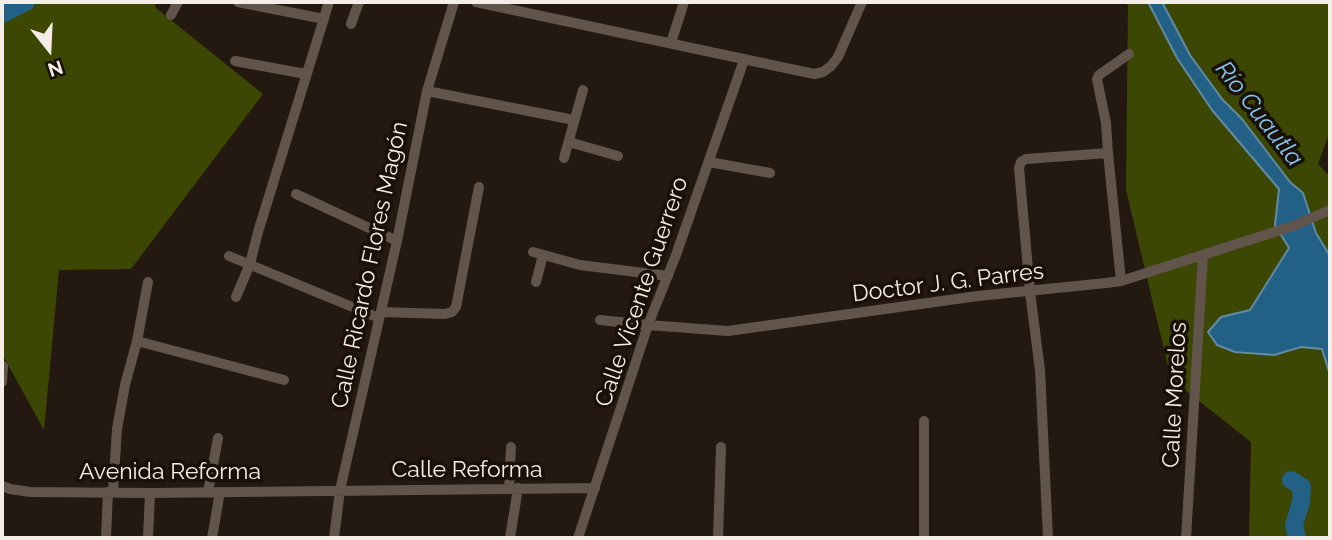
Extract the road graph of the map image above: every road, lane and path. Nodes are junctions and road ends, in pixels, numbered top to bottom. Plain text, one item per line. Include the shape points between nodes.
1 (177, 2) edge
2 (238, 2) edge
3 (329, 2) edge
4 (359, 2) edge
5 (454, 2) edge
6 (476, 2) edge
7 (684, 2) edge
8 (862, 2) edge
9 (172, 15) dead end
10 (324, 19) junction
11 (351, 24) dead end
12 (671, 43) junction
13 (1129, 54) dead end
14 (744, 60) junction
15 (234, 61) dead end
16 (306, 74) junction
17 (583, 90) dead end
18 (427, 91) junction
19 (574, 120) junction
20 (569, 142) junction
21 (1108, 153) junction
22 (618, 156) dead end
23 (565, 158) dead end
24 (709, 162) junction
25 (770, 173) dead end
26 (479, 187) dead end
27 (296, 194) dead end
28 (1330, 210) edge
29 (397, 240) junction
30 (1203, 255) junction
31 (229, 256) dead end
32 (250, 264) junction
33 (667, 276) junction
34 (1121, 281) junction
35 (148, 282) dead end
36 (536, 282) dead end
37 (1030, 292) junction
38 (236, 296) dead end
39 (380, 315) junction
40 (600, 320) dead end
41 (648, 325) junction
42 (137, 341) junction
43 (3, 366) edge
44 (284, 380) dead end
45 (2, 383) edge
46 (924, 421) dead end
47 (218, 438) dead end
48 (511, 447) dead end
49 (721, 447) dead end
50 (2, 486) edge
51 (513, 488) junction
52 (595, 488) junction
53 (340, 490) junction
54 (110, 492) junction
55 (208, 492) junction
56 (220, 492) junction
57 (150, 493) junction
58 (106, 538) edge
59 (148, 538) edge
60 (212, 538) edge
61 (334, 538) edge
62 (510, 538) edge
63 (578, 538) edge
64 (718, 538) edge
65 (924, 538) edge
66 (1048, 538) edge
67 (1186, 538) edge

1 - 9 street
2 - 10 street
3 - 10 street
4 - 11 street
5 - 18 street, Calle Ricardo Flores Magón
6 - 12 street
7 - 12 street
8 - 14 street via 838,57 823,72 805,73
10 - 16 street
12 - 14 street
13 - 21 street via 1097,79
14 - 24 street, Calle Vicente Guerrero
15 - 16 street
16 - 32 street
17 - 19 street
18 - 19 street
18 - 29 street, Calle Ricardo Flores Magón
19 - 20 street
20 - 22 street
20 - 23 street
21 - 34 street
21 - 37 street via 1021,162
24 - 25 street
24 - 33 street, Calle Vicente Guerrero
26 - 39 street via 456,307 445,314
27 - 29 street
28 - 30 street, Doctor J. G. Parres
29 - 39 street, Calle Ricardo Flores Magón
30 - 34 street, Doctor J. G. Parres
30 - 67 street, Calle Morelos
31 - 32 street
32 - 38 street
32 - 39 street
33 - 36 street via 580,265 538,254
33 - 41 street, Calle Vicente Guerrero
34 - 37 street, Doctor J. G. Parres
35 - 42 street
37 - 41 street, Doctor J. G. Parres via 728,331
37 - 66 street via 1040,370
39 - 53 street, Calle Ricardo Flores Magón
40 - 41 street, Doctor J. G. Parres
41 - 52 street, Calle Vicente Guerrero
42 - 44 street
42 - 54 street via 117,429
43 - 45 street
46 - 65 street
47 - 55 street
48 - 51 street
49 - 64 street
50 - 54 street, Avenida Reforma via 30,492
51 - 52 street, Calle Reforma
51 - 53 street, Calle Reforma
51 - 62 street
52 - 63 street, Calle Vicente Guerrero
53 - 56 street, Avenida Reforma
53 - 61 street, Calle Ricardo Flores Magón
54 - 57 street, Avenida Reforma
54 - 58 street
55 - 56 street, Avenida Reforma
55 - 57 street, Avenida Reforma
56 - 60 street
57 - 59 street

